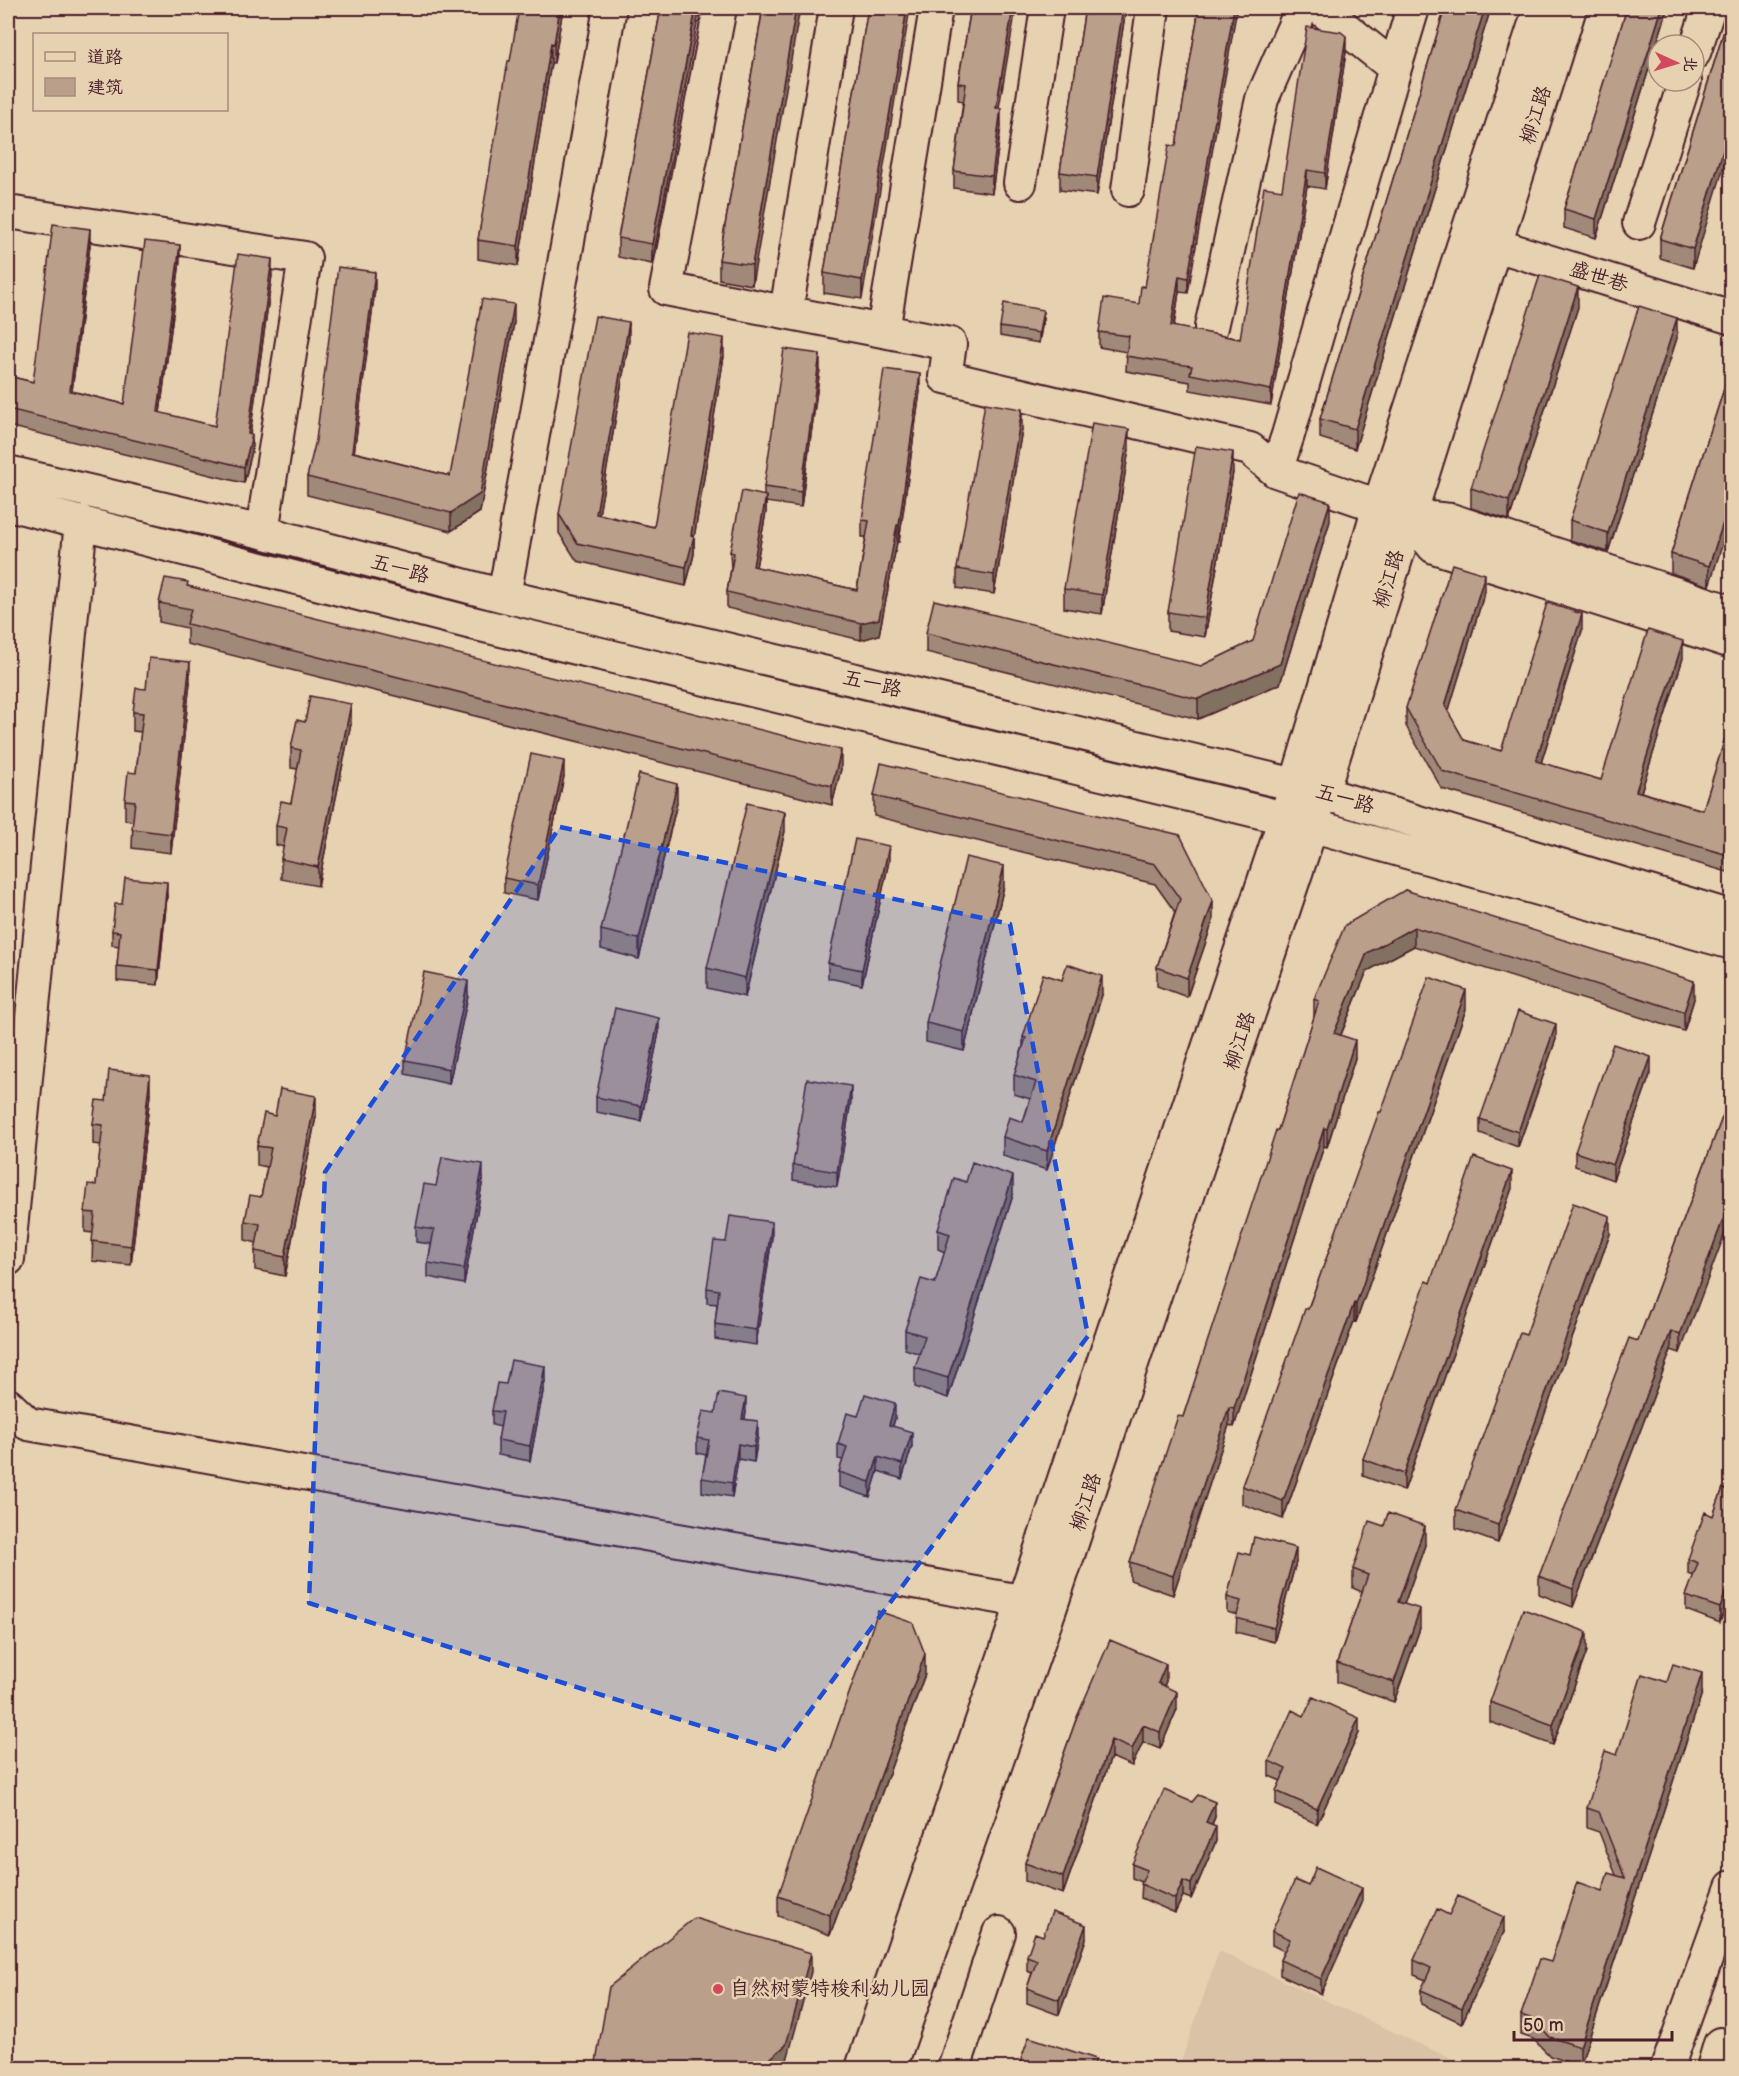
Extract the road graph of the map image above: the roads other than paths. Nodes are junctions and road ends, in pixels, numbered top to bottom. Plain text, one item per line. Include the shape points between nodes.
1 (610, 8) edge
2 (720, 8) edge
3 (836, 8) edge
4 (936, 8) edge
5 (1047, 8) edge
6 (1152, 8) edge
7 (1302, 8) edge
8 (1320, 8) edge
9 (1413, 8) edge
10 (1540, 8) edge
11 (1570, 8) edge
12 (1709, 8) edge
13 (1701, 33) edge
14 (1395, 68) junction
15 (1681, 93) edge
16 (1020, 183) dead end
17 (1128, 190) dead end
18 (8, 212) edge
19 (1640, 223) dead end
20 (1480, 240) junction
21 (786, 312) junction
22 (1731, 318) edge
23 (1211, 327) dead end
24 (884, 331) junction
25 (1276, 471) junction
26 (8, 472) edge
27 (8, 504) edge
28 (1379, 506) junction
29 (1408, 516) junction
30 (81, 522) junction
31 (262, 532) junction
32 (490, 592) junction
33 (1731, 612) edge
34 (468, 622) junction
35 (1731, 642) edge
36 (1310, 789) junction
37 (1299, 821) junction
38 (1731, 917) edge
39 (1731, 943) edge
40 (8, 1258) edge
41 (8, 1406) edge
42 (1037, 1604) junction
43 (1731, 1887) edge
44 (999, 1933) dead end
45 (862, 2068) edge
46 (890, 2068) edge
47 (954, 2068) edge
48 (1667, 2068) edge

1 - 32 street
2 - 21 street via 666,289
3 - 21 street
4 - 24 street
5 - 16 street
6 - 17 street
7 - 23 street via 1262,99
8 - 14 street
9 - 14 street
10 - 20 street, 柳江路
11 - 20 street, 柳江路
12 - 13 street
14 - 25 street
15 - 19 street
18 - 31 street via 305,258
20 - 22 street, 盛世巷
20 - 28 street, 柳江路
20 - 29 street, 柳江路
21 - 24 street
24 - 25 street via 950,344 945,377 1250,449
25 - 28 street
26 - 31 street, 五一路
27 - 30 street, 五一路
28 - 29 street
28 - 36 street, 柳江路
29 - 33 street via 1451,520
29 - 35 street via 1434,548
29 - 36 street, 柳江路
30 - 34 street, 五一路
30 - 40 street
31 - 32 street, 五一路
32 - 34 street
32 - 36 street, 五一路
34 - 37 street, 五一路
36 - 37 street, 柳江路
36 - 38 street, 五一路
37 - 39 street, 五一路
37 - 42 street, 柳江路
41 - 42 street via 28,1424
42 - 45 street, 柳江路
42 - 46 street, 柳江路
43 - 48 street
44 - 47 street

